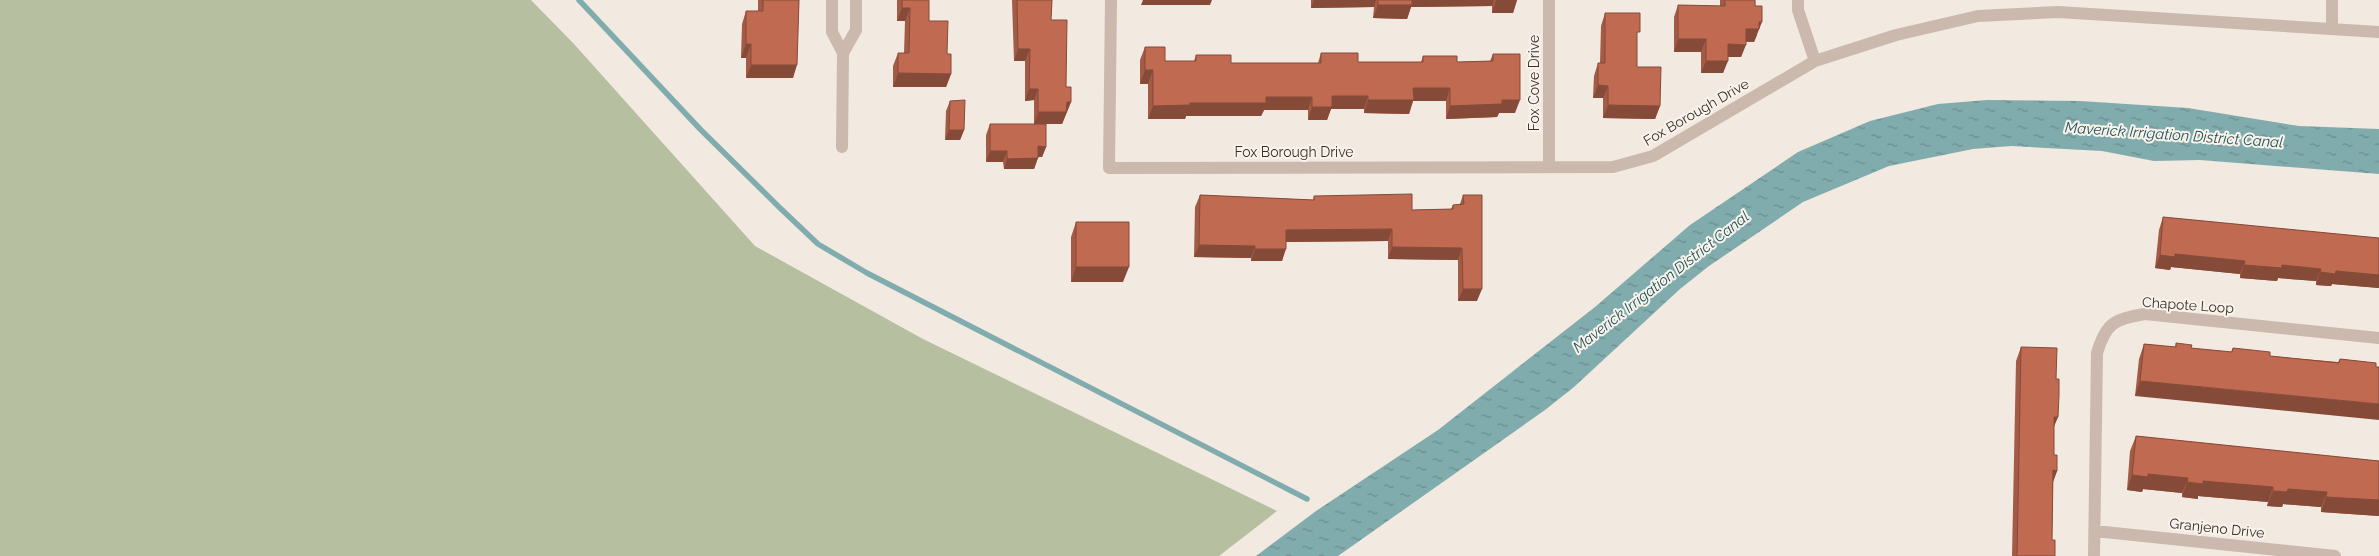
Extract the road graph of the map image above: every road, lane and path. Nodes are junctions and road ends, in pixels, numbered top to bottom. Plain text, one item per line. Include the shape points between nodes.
1 (832, 0) edge
2 (856, 0) edge
3 (1111, 0) edge
4 (1548, 0) edge
5 (1798, 0) edge
6 (2332, 0) edge
7 (2058, 6) edge
8 (2332, 28) junction
9 (2379, 32) edge
10 (843, 53) junction
11 (1814, 61) junction
12 (842, 147) dead end
13 (1549, 165) junction
14 (2379, 338) edge
15 (2095, 531) junction
16 (2094, 556) edge
17 (2335, 556) edge

1 - 10 street via 832,32
2 - 10 street via 856,30
3 - 13 street, Fox Borough Drive via 1110,168
4 - 13 street, Fox Cove Drive
5 - 11 street via 1798,10
6 - 8 street
7 - 8 street, Fox Borough Drive
7 - 11 street, Fox Borough Drive via 1978,16 1896,35
8 - 9 street, Fox Borough Drive
10 - 12 street
11 - 13 street, Fox Borough Drive via 1653,156 1612,167
14 - 15 street, Chapote Loop via 2145,314 2114,323 2103,333 2097,353
15 - 16 street, Chapote Loop
15 - 17 street, Granjeno Drive

